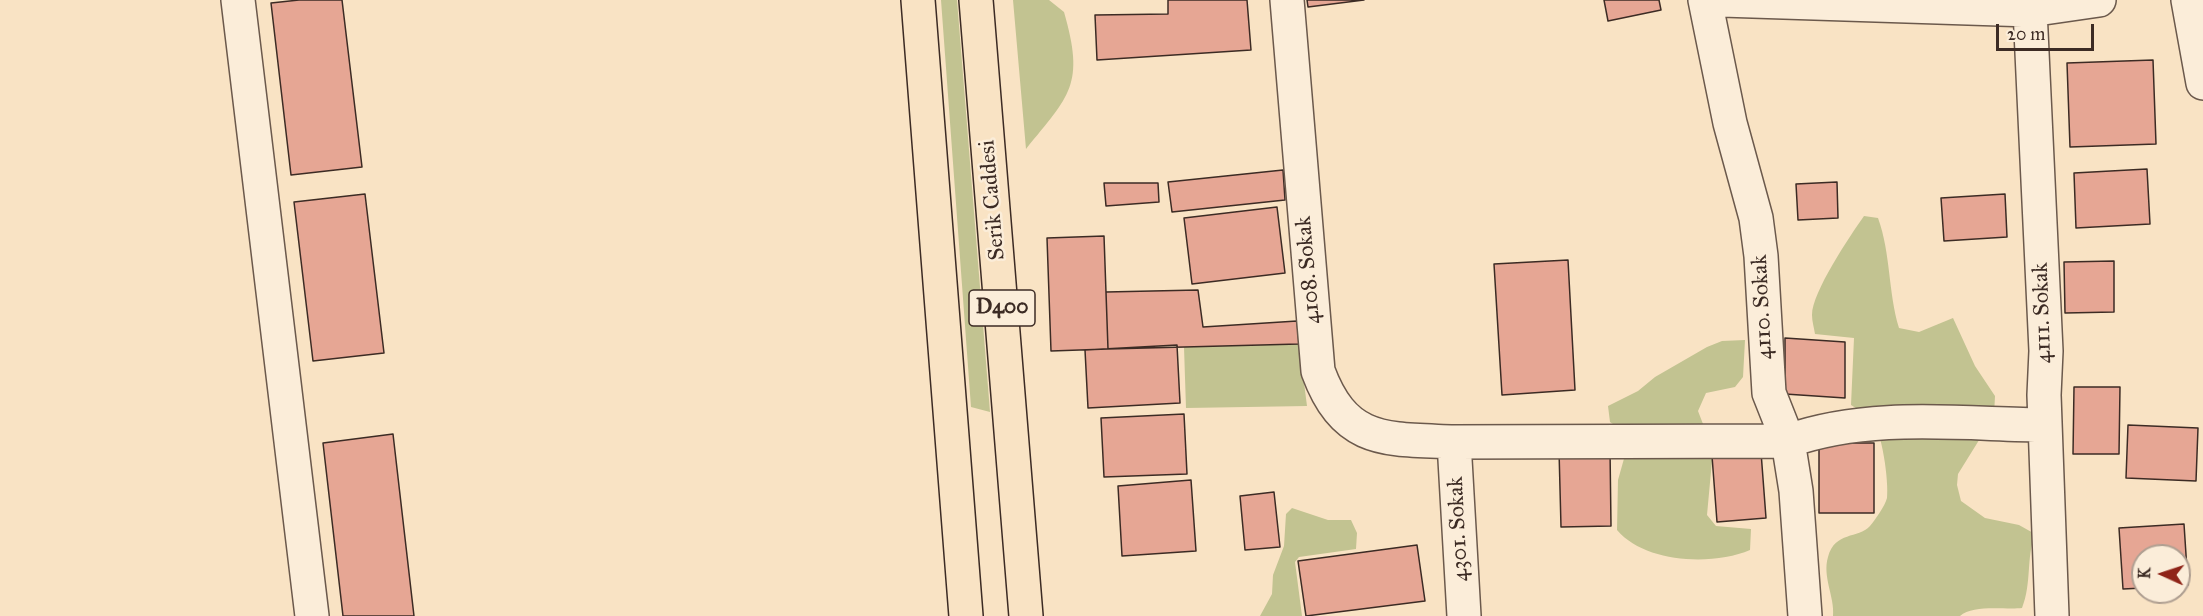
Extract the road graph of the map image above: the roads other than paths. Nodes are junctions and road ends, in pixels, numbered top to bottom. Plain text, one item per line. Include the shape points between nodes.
1 (238, 0) edge
2 (918, 0) edge
3 (976, 0) edge
4 (1287, 0) edge
5 (1705, 0) edge
6 (1722, 0) edge
7 (2099, 0) edge
8 (2188, 0) edge
9 (2030, 10) junction
10 (2203, 83) edge
11 (2045, 425) junction
12 (1788, 441) junction
13 (1454, 442) junction
14 (312, 616) edge
15 (966, 616) edge
16 (1026, 616) edge
17 (1464, 616) edge
18 (1805, 616) edge
19 (2052, 616) edge

1 - 14 street
2 - 15 highway, D400
3 - 16 highway, Serik Caddesi / D400
4 - 13 street, 4108. Sokak via 1314,337 1318,370 1327,395 1355,427 1375,435
5 - 12 street, 4110. Sokak via 1730,123 1756,218 1769,393
6 - 9 street
7 - 9 street
8 - 10 street
9 - 11 street, 4111. Sokak via 2046,351
11 - 12 street, 4108. Sokak via 1868,423 1829,428
11 - 19 street, 4111. Sokak
12 - 13 street, 4108. Sokak
12 - 18 street, 4110. Sokak via 1796,491
13 - 17 street, 4301. Sokak

